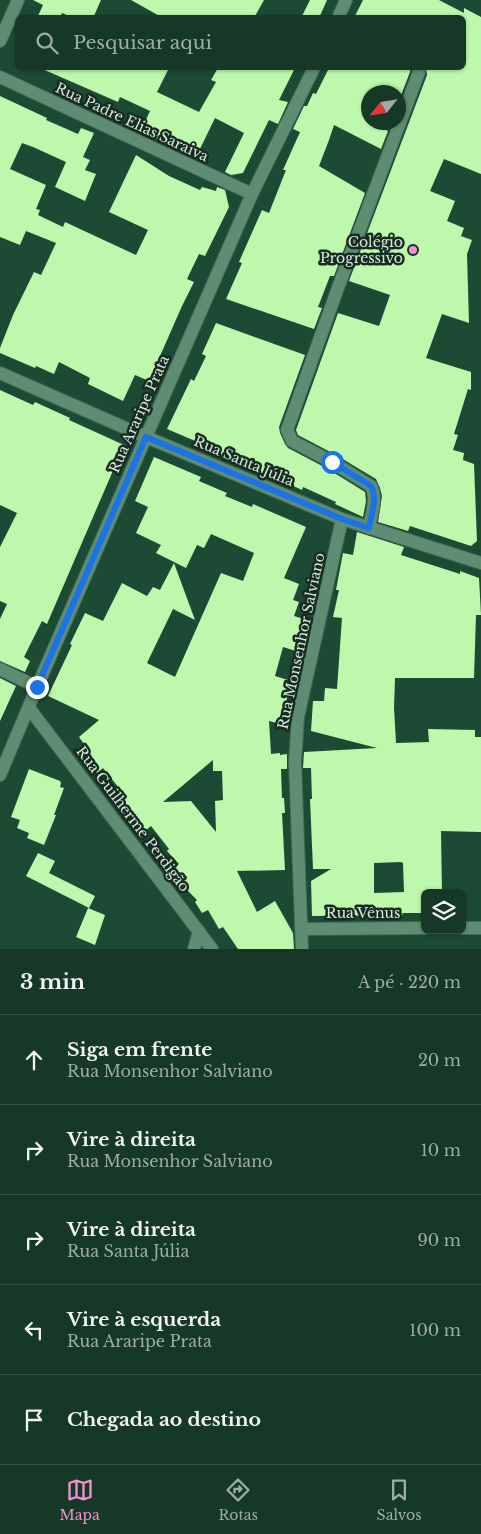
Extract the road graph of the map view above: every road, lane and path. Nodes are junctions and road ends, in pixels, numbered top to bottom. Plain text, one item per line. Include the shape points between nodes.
1 (18, 0) edge
2 (346, 0) edge
3 (339, 15) edge
4 (0, 41) edge
5 (313, 70) edge
6 (418, 70) edge
7 (0, 77) edge
8 (252, 194) junction
9 (0, 372) edge
10 (146, 437) junction
11 (342, 519) junction
12 (369, 528) junction
13 (481, 564) edge
14 (0, 669) edge
15 (37, 687) junction
16 (29, 708) junction
17 (0, 776) edge
18 (421, 928) edge
19 (466, 928) edge
20 (481, 928) edge
21 (301, 929) junction
22 (199, 931) junction
23 (194, 949) edge
24 (212, 949) edge
25 (302, 949) edge

1 - 4 street
2 - 3 street
5 - 8 street, Rua Araripe Prata
6 - 12 street via 287,430 292,441 371,486 374,497
7 - 8 street, Rua Padre Elias Saraiva
8 - 10 street, Rua Araripe Prata
9 - 10 street, Rua Santa Júlia
10 - 11 street, Rua Santa Júlia
10 - 15 street, Rua Araripe Prata
11 - 12 street, Rua Santa Júlia
11 - 21 street, Rua Monsenhor Salviano via 298,717 295,762
12 - 13 street, Rua Santa Júlia
14 - 15 street
15 - 16 street, Rua Araripe Prata
16 - 17 street, Rua Araripe Prata
16 - 22 street, Rua Guilherme Perdigão
18 - 21 street, Rua Vênus
19 - 20 street
21 - 25 street, Rua Monsenhor Salviano
22 - 23 street
22 - 24 street, Rua Guilherme Perdigão

